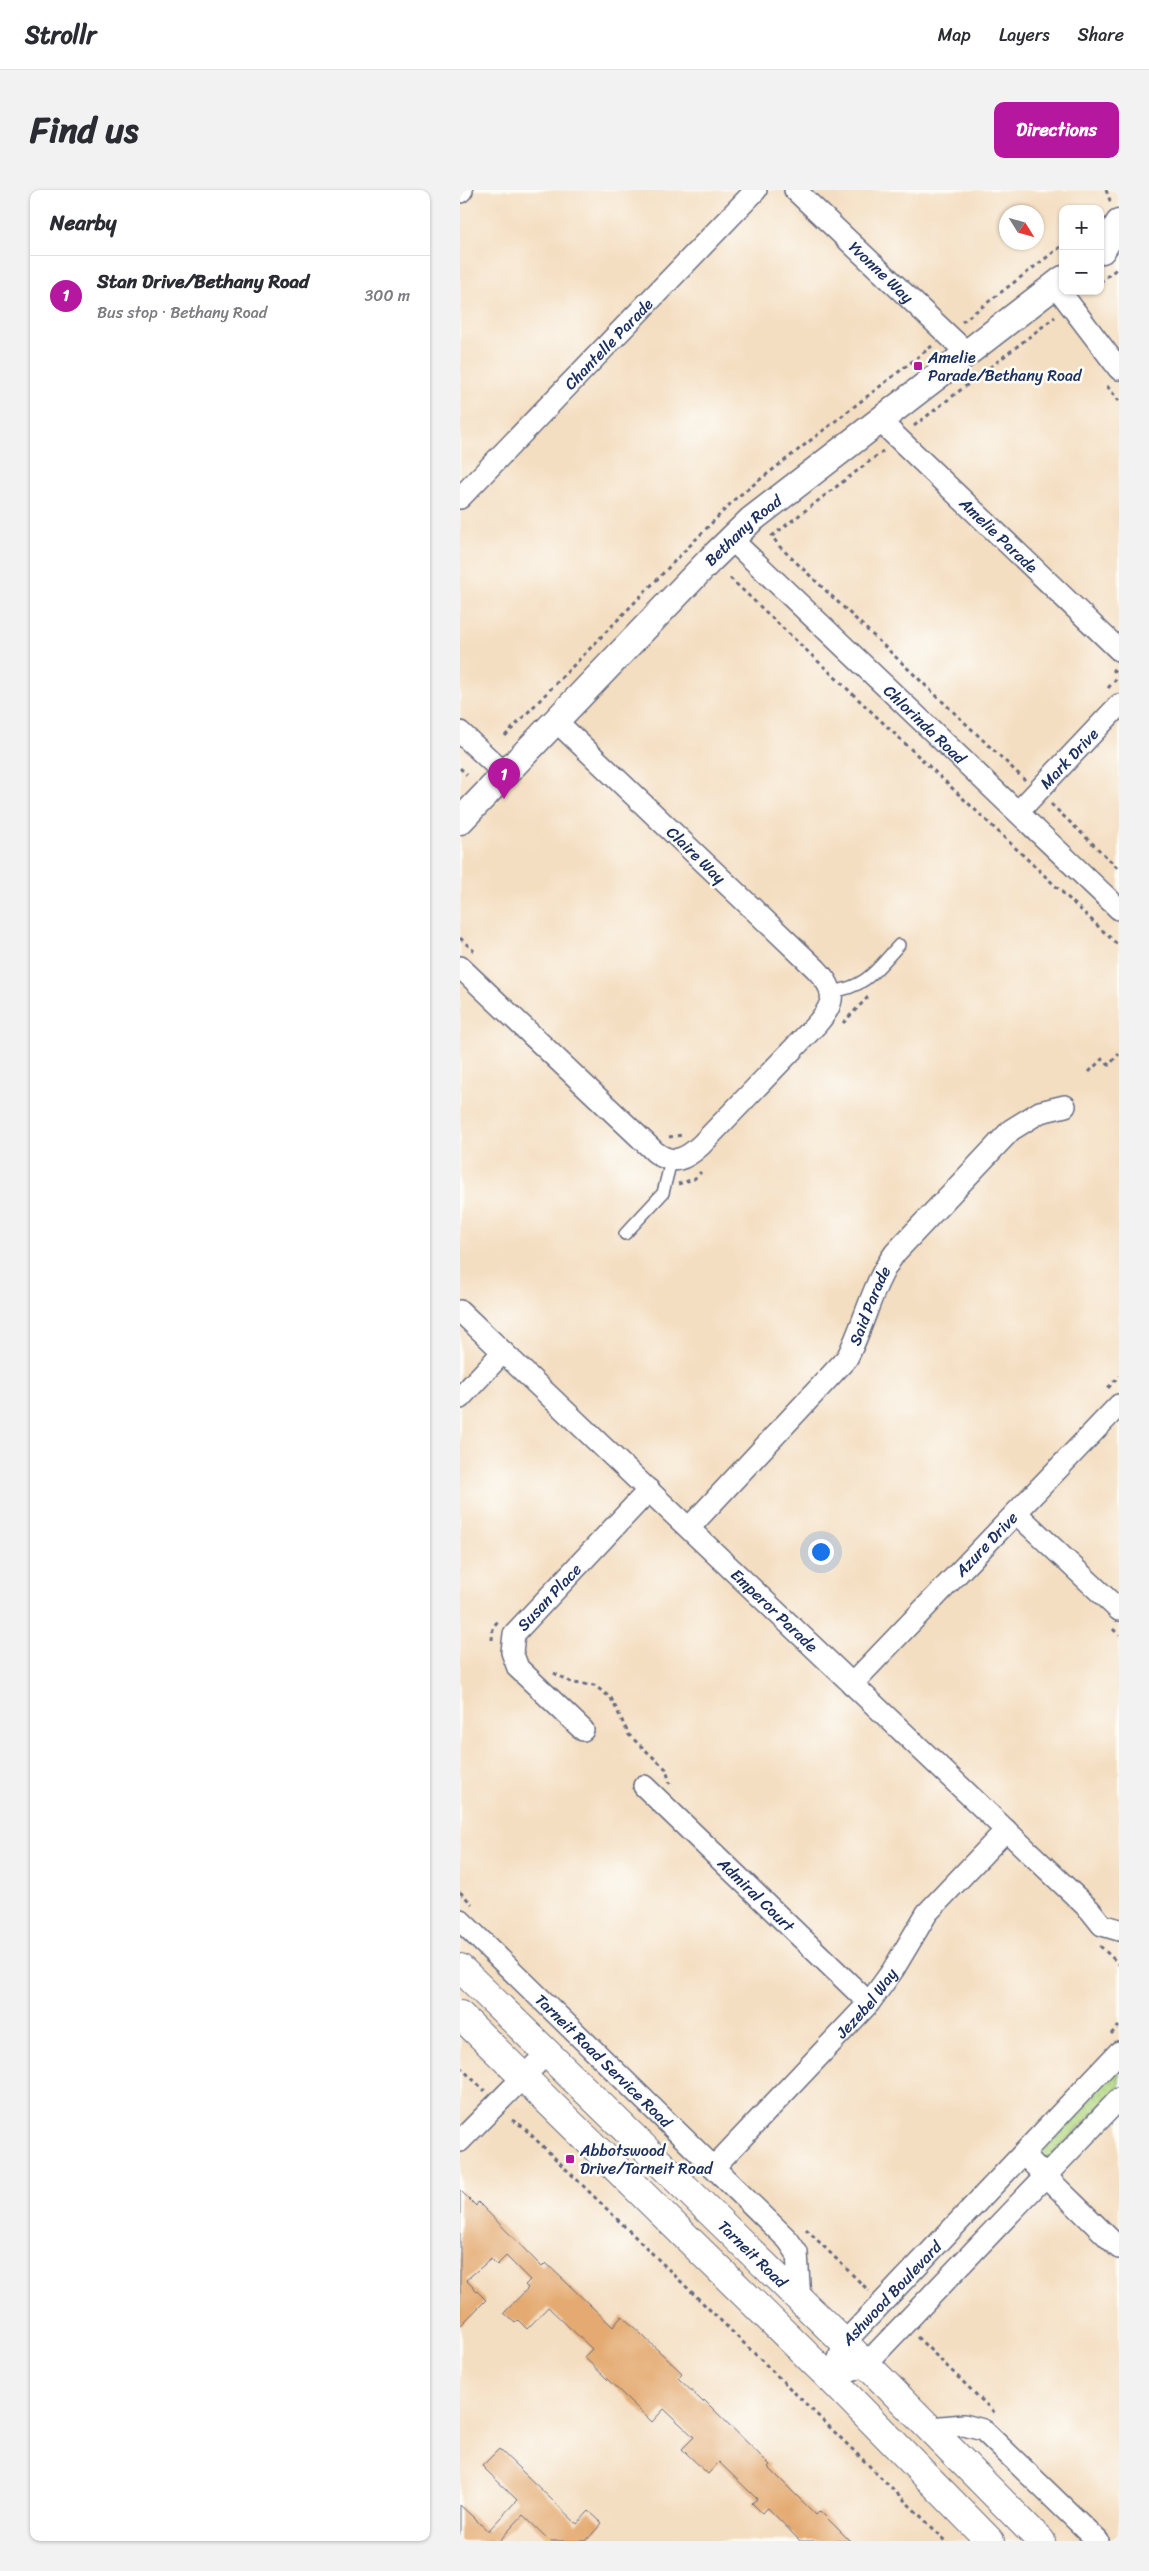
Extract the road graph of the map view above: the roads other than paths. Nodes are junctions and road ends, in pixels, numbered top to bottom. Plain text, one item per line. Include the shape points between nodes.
1 (756, 190) edge
2 (795, 190) edge
3 (1119, 223) edge
4 (1110, 252) edge
5 (1059, 282) edge
6 (1068, 295) edge
7 (966, 352) junction
8 (1119, 369) edge
9 (879, 420) junction
10 (460, 498) edge
11 (730, 539) junction
12 (1119, 650) edge
13 (1119, 705) edge
14 (556, 721) junction
15 (460, 732) edge
16 (505, 774) junction
17 (1018, 812) junction
18 (460, 821) edge
19 (1119, 909) edge
20 (899, 945) dead end
21 (469, 961) edge
22 (832, 992) junction
23 (1065, 1106) dead end
24 (671, 1161) junction
25 (625, 1234) dead end
26 (460, 1311) edge
27 (503, 1352) junction
28 (460, 1398) edge
29 (1119, 1405) edge
30 (649, 1490) junction
31 (1016, 1513) junction
32 (689, 1528) junction
33 (1119, 1610) edge
34 (852, 1684) junction
35 (583, 1730) dead end
36 (644, 1786) dead end
37 (1006, 1830) junction
38 (1090, 1910) junction
39 (1119, 1918) edge
40 (460, 1920) edge
41 (1119, 1930) edge
42 (460, 1968) edge
43 (869, 2003) junction
44 (460, 2015) edge
45 (1119, 2052) edge
46 (547, 2053) junction
47 (523, 2077) junction
48 (1119, 2100) edge
49 (460, 2141) edge
50 (1022, 2154) junction
51 (714, 2167) junction
52 (1046, 2176) junction
53 (1119, 2248) edge
54 (800, 2300) junction
55 (844, 2343) junction
56 (866, 2364) junction
57 (832, 2380) junction
58 (930, 2428) junction
59 (990, 2541) edge
60 (1041, 2541) edge
61 (1098, 2541) edge

1 - 10 street, Chantelle Parade
2 - 7 street, Yvonne Way
3 - 4 street
5 - 7 street, Bethany Road
6 - 8 street
7 - 9 street, Bethany Road
9 - 11 street, Bethany Road via 772,502
9 - 12 street, Amelie Parade
11 - 14 street, Bethany Road
11 - 17 street, Chlorinda Road
13 - 17 street, Mark Drive via 1048,798
14 - 16 street, Bethany Road
14 - 22 street, Claire Way via 816,969
15 - 16 street
16 - 18 street, Bethany Road
17 - 19 street, Chlorinda Road
20 - 22 lane via 869,977 856,986
21 - 24 street via 655,1152
22 - 24 street via 831,1006 816,1025 695,1151 679,1161
23 - 32 street, Said Parade via 1040,1112 1011,1130 895,1253 882,1270 847,1358
24 - 25 lane via 663,1193
26 - 27 street, Emperor Parade
27 - 28 street
27 - 30 street, Emperor Parade
29 - 31 street, Azure Drive
30 - 32 street, Emperor Parade
30 - 35 street, Susan Place via 514,1634 512,1652 518,1668
31 - 33 street
31 - 34 street, Azure Drive
32 - 34 street, Emperor Parade
34 - 37 street, Emperor Parade
36 - 43 street, Admiral Court
37 - 38 street, Emperor Parade
37 - 43 street, Jezebel Way via 927,1913
38 - 39 street, Emperor Parade
38 - 41 street, Emperor Parade via 1102,1925
40 - 51 street, Tarneit Road Service Road
42 - 46 main road, Tarneit Road
43 - 51 street, Jezebel Way
44 - 47 main road, Tarneit Road
45 - 50 street, Ashwood Boulevard
46 - 47 street
46 - 54 main road, Tarneit Road
47 - 49 street
47 - 57 main road, Tarneit Road
48 - 52 street, Ashwood Boulevard
50 - 52 street
50 - 55 street, Ashwood Boulevard
51 - 54 street, Tarneit Road Service Road via 795,2248
52 - 53 street
52 - 56 street, Ashwood Boulevard
54 - 55 main road, Tarneit Road
55 - 56 main road, Tarneit Road
55 - 57 street, Ashwood Boulevard
56 - 57 street, Ashwood Boulevard
56 - 58 main road, Tarneit Road
57 - 59 main road, Tarneit Road
58 - 60 main road, Tarneit Road
58 - 61 street via 964,2426 983,2430

